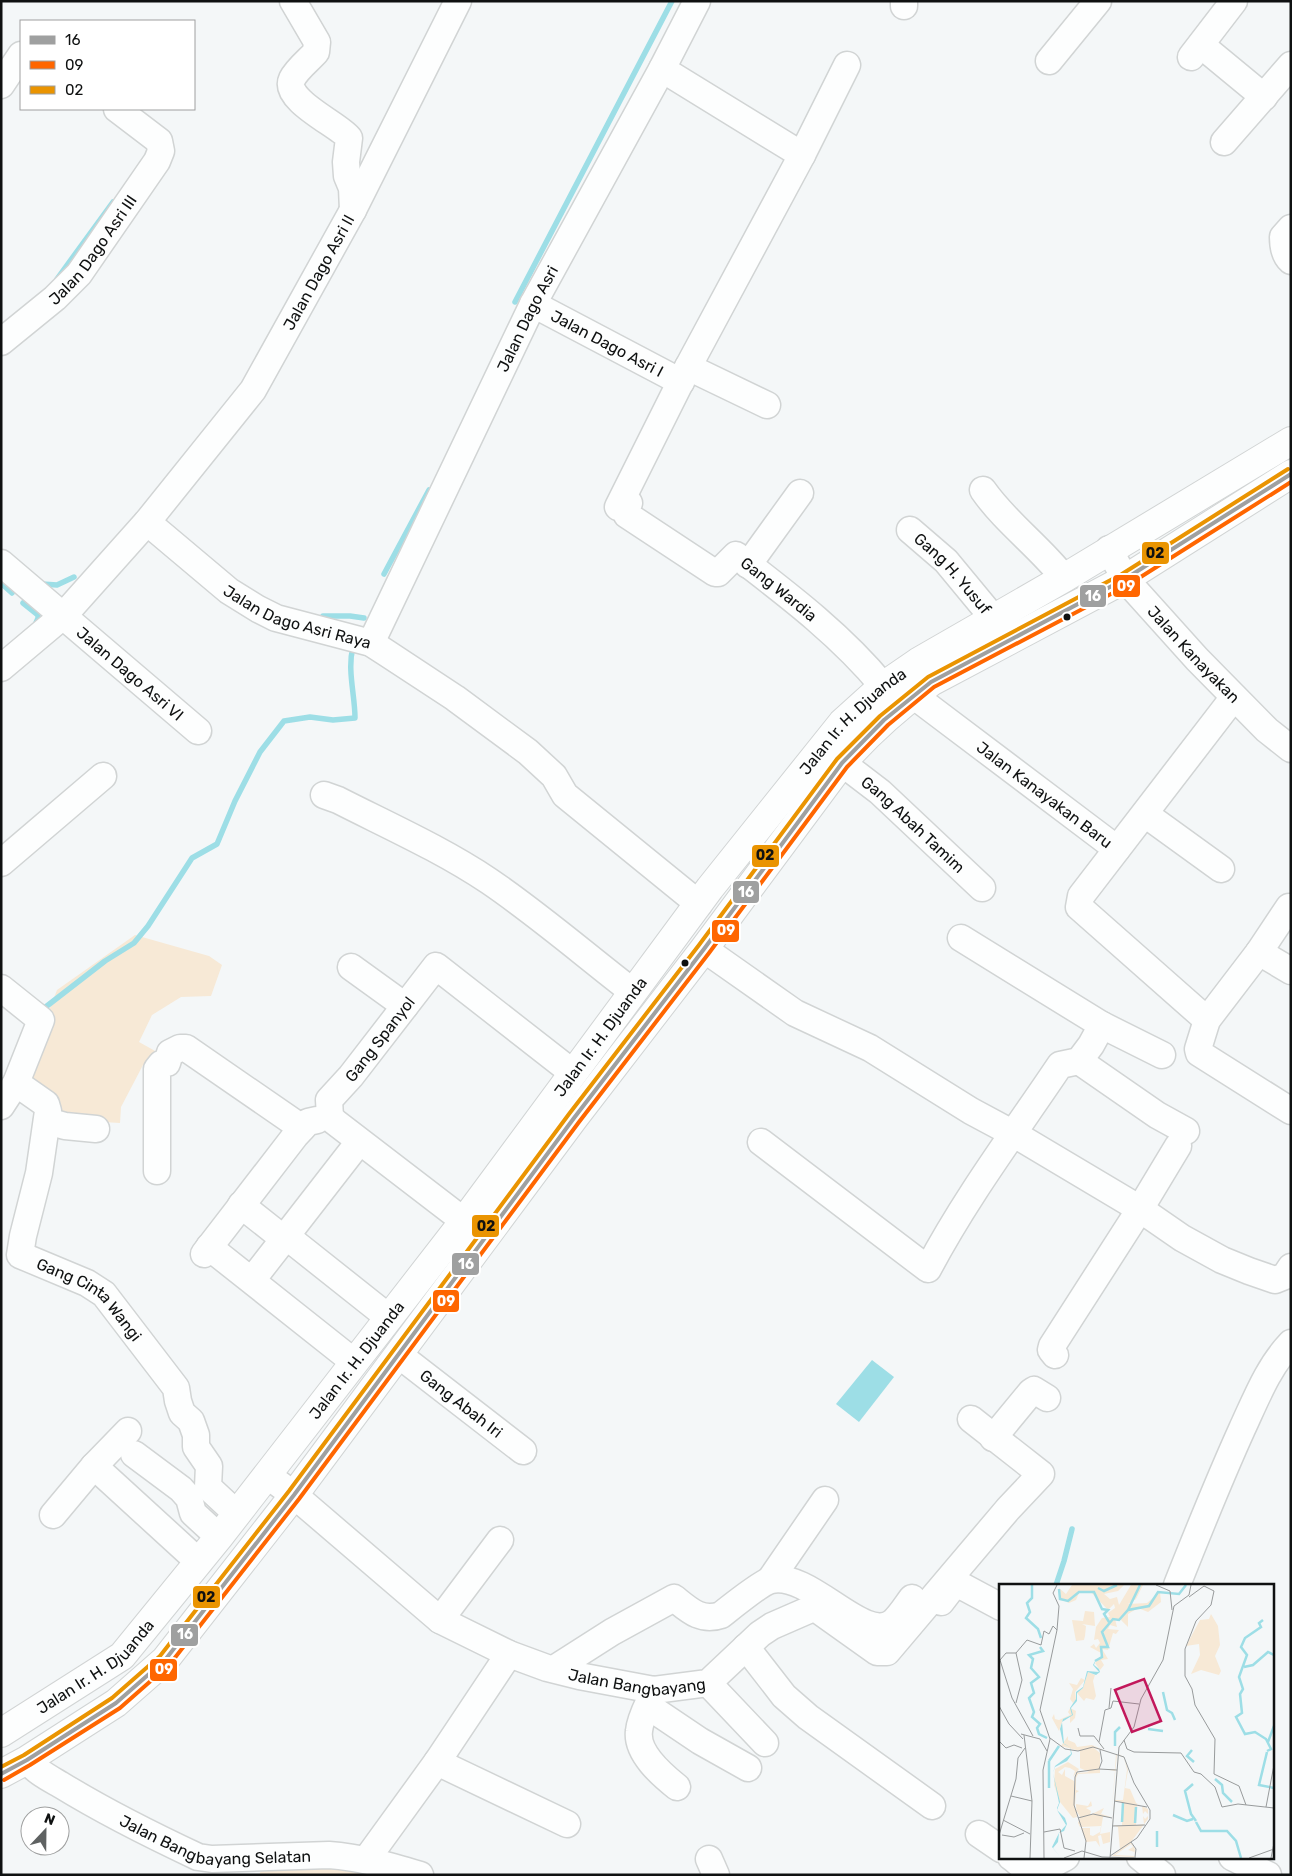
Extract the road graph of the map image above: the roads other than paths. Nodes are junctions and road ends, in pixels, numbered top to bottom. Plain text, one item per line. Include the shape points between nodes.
1 (293, 1) edge
2 (458, 1) edge
3 (697, 1) edge
4 (1098, 1) edge
5 (1234, 1) edge
6 (20, 56) edge
7 (1049, 61) dead end
8 (848, 65) dead end
9 (1291, 65) edge
10 (662, 69) junction
11 (1, 85) edge
12 (1264, 97) junction
13 (118, 110) edge
14 (1224, 142) dead end
15 (802, 155) junction
16 (353, 210) junction
17 (1291, 228) edge
18 (1291, 262) edge
19 (533, 304) junction
20 (1, 342) edge
21 (685, 375) junction
22 (767, 405) dead end
23 (1291, 441) edge
24 (1291, 474) edge
25 (983, 490) dead end
26 (800, 493) dead end
27 (147, 522) junction
28 (910, 530) dead end
29 (1109, 549) junction
30 (1, 563) edge
31 (748, 565) junction
32 (1064, 578) junction
33 (1125, 579) junction
34 (64, 615) junction
35 (994, 619) junction
36 (371, 643) junction
37 (1, 668) edge
38 (882, 686) junction
39 (914, 695) junction
40 (1234, 697) junction
41 (842, 723) junction
42 (198, 731) dead end
43 (861, 742) junction
44 (1291, 749) edge
45 (842, 763) junction
46 (103, 776) dead end
47 (324, 795) dead end
48 (1145, 814) junction
49 (1117, 849) junction
50 (1, 863) edge
51 (1221, 869) dead end
52 (982, 888) dead end
53 (705, 896) junction
54 (1289, 907) dead end
55 (961, 938) dead end
56 (704, 950) junction
57 (1259, 952) junction
58 (351, 967) dead end
59 (1291, 971) edge
60 (1, 988) edge
61 (633, 992) junction
62 (405, 1006) junction
63 (1207, 1020) junction
64 (1102, 1025) junction
65 (1162, 1055) dead end
66 (1079, 1061) junction
67 (574, 1073) junction
68 (16, 1083) junction
69 (1, 1106) edge
70 (1291, 1111) edge
71 (330, 1117) junction
72 (47, 1121) junction
73 (302, 1128) junction
74 (96, 1129) dead end
75 (1014, 1134) junction
76 (360, 1142) junction
77 (761, 1142) dead end
78 (157, 1171) dead end
79 (494, 1180) junction
80 (516, 1197) junction
81 (241, 1205) junction
82 (1140, 1209) junction
83 (464, 1221) junction
84 (285, 1238) junction
85 (1291, 1267) edge
86 (252, 1280) junction
87 (388, 1316) junction
88 (1291, 1343) edge
89 (399, 1355) junction
90 (1055, 1355) dead end
91 (354, 1362) junction
92 (1047, 1398) dead end
93 (971, 1419) dead end
94 (993, 1438) junction
95 (523, 1451) dead end
96 (94, 1466) junction
97 (267, 1475) junction
98 (294, 1495) junction
99 (825, 1500) dead end
100 (237, 1514) junction
101 (53, 1516) dead end
102 (219, 1537) junction
103 (500, 1540) dead end
104 (199, 1562) junction
105 (932, 1574) dead end
106 (770, 1580) junction
107 (1177, 1584) edge
108 (999, 1606) edge
109 (440, 1620) junction
110 (140, 1634) junction
111 (746, 1647) junction
112 (887, 1652) junction
113 (509, 1654) junction
114 (165, 1660) junction
115 (554, 1669) junction
116 (708, 1683) junction
117 (651, 1698) junction
118 (1, 1733) edge
119 (765, 1743) dead end
120 (27, 1760) junction
121 (437, 1762) junction
122 (748, 1768) dead end
123 (1, 1774) edge
124 (677, 1787) dead end
125 (932, 1806) dead end
126 (567, 1824) dead end
127 (979, 1834) dead end
128 (999, 1849) edge
129 (1013, 1858) edge
130 (1064, 1858) edge
131 (1141, 1858) edge
132 (1234, 1858) edge
133 (366, 1860) junction
134 (420, 1875) edge
135 (1162, 1875) edge
136 (1268, 1875) edge

1 - 16 street via 318,47 294,76 291,87 306,106 349,138 346,162
2 - 16 street, Jalan Dago Asri II
3 - 10 street, Jalan Dago Asri
4 - 7 street
5 - 12 street via 1196,51
6 - 11 street
8 - 15 street
9 - 12 street
10 - 15 street
10 - 19 street, Jalan Dago Asri
12 - 14 street
13 - 20 street, Jalan Dago Asri III via 159,141 161,151 157,161 79,274
15 - 21 street
16 - 27 street, Jalan Dago Asri II via 257,383
17 - 18 street via 1282,237
19 - 21 street, Jalan Dago Asri I
19 - 36 street, Jalan Dago Asri
21 - 22 street, Jalan Dago Asri I
21 - 31 street, Gang Wardia via 629,493 626,515 715,573 736,555
23 - 29 main road, Jalan Ir. H. Djuanda
24 - 33 main road, Jalan Ir. H. Djuanda
25 - 32 street via 1005,518
26 - 31 street
27 - 34 street
27 - 36 street, Jalan Dago Asri Raya via 229,591 258,609 276,618
28 - 35 street, Gang H. Yusuf via 946,561
29 - 32 main road, Jalan Ir. H. Djuanda
29 - 33 street, Jalan Kanayakan
30 - 34 street, Jalan Dago Asri VI
31 - 38 street, Gang Wardia via 811,614 860,659
32 - 35 main road, Jalan Ir. H. Djuanda
33 - 39 main road, Jalan Ir. H. Djuanda via 931,682
33 - 40 street, Jalan Kanayakan
34 - 37 street
34 - 42 street, Jalan Dago Asri VI
35 - 38 main road, Jalan Ir. H. Djuanda
36 - 53 street, Jalan Dago Asri Raya via 455,698 528,752 554,776 565,795
38 - 41 main road, Jalan Ir. H. Djuanda
39 - 43 main road, Jalan Ir. H. Djuanda
39 - 49 street, Jalan Kanayakan Baru
40 - 44 street, Jalan Kanayakan
40 - 48 street, Jalan Kanayakan Baru
41 - 43 main road
41 - 53 main road, Jalan Ir. H. Djuanda
43 - 45 main road, Jalan Ir. H. Djuanda
45 - 52 street, Gang Abah Tamim via 880,792
45 - 56 main road, Jalan Ir. H. Djuanda
46 - 50 street
47 - 61 street via 455,860 488,881
48 - 49 street, Jalan Kanayakan Baru
48 - 51 street
49 - 63 street via 1081,896 1079,907
53 - 61 main road, Jalan Ir. H. Djuanda
54 - 57 street
55 - 64 street
56 - 75 street via 795,1014 870,1048
56 - 80 main road, Jalan Ir. H. Djuanda
57 - 59 street
57 - 63 street
58 - 62 street
60 - 68 street via 41,1020
61 - 67 main road, Jalan Ir. H. Djuanda
62 - 67 street, Gang Spanyol via 436,966
62 - 71 street, Gang Spanyol via 329,1100
63 - 70 street via 1199,1053
64 - 65 street
64 - 66 street
66 - 75 street via 1060,1065
66 - 82 street via 1157,1115 1182,1139
67 - 79 main road, Jalan Ir. H. Djuanda
68 - 69 street
68 - 72 street, Gang Cinta Wangi via 46,1104
71 - 73 street via 308,1122
71 - 76 street
72 - 74 street
72 - 100 street, Gang Cinta Wangi via 20,1255 104,1294 176,1388 182,1413 191,1421 196,1435 196,1447 208,1464 208,1487
73 - 78 street via 186,1048 180,1048 170,1053 167,1062 157,1069
73 - 81 street
75 - 77 street via 965,1204 928,1269
75 - 82 street
76 - 83 street
76 - 84 street
79 - 80 main road
79 - 83 main road, Jalan Ir. H. Djuanda
80 - 89 main road, Jalan Ir. H. Djuanda
81 - 84 street
81 - 86 street via 207,1250
82 - 85 street via 1182,1238 1249,1272 1275,1280 1285,1276
82 - 90 street via 1052,1346
83 - 87 main road, Jalan Ir. H. Djuanda
84 - 86 street
84 - 87 street
86 - 91 street
87 - 91 main road, Jalan Ir. H. Djuanda
88 - 107 street via 1278,1356 1256,1398
89 - 95 street, Gang Abah Iri
89 - 98 main road, Jalan Ir. H. Djuanda
91 - 97 main road, Jalan Ir. H. Djuanda
92 - 94 street via 1037,1391 1031,1392
93 - 94 street
94 - 112 street via 1046,1467
96 - 101 street
96 - 102 street via 131,1443 189,1498 193,1513
96 - 104 street
97 - 98 street, Jalan Bangbayang
97 - 100 main road, Jalan Ir. H. Djuanda
98 - 109 street, Jalan Bangbayang
98 - 114 main road, Jalan Ir. H. Djuanda
99 - 106 street
100 - 102 main road, Jalan Ir. H. Djuanda
102 - 104 main road, Jalan Ir. H. Djuanda
103 - 109 street
104 - 110 main road, Jalan Ir. H. Djuanda
105 - 106 street via 892,1623 876,1627 860,1622 789,1579
106 - 115 street via 712,1618 698,1616 674,1598
108 - 112 street via 956,1584 901,1648
109 - 113 street, Jalan Bangbayang
110 - 114 main road
110 - 118 main road, Jalan Ir. H. Djuanda via 122,1656
111 - 112 street, Jalan Bangbayang via 772,1626 811,1609 818,1610 877,1652
111 - 116 street, Jalan Bangbayang
111 - 125 street via 784,1696 808,1717
113 - 115 street, Jalan Bangbayang
113 - 121 street
114 - 120 main road, Jalan Ir. H. Djuanda via 116,1704
115 - 117 street, Jalan Bangbayang
116 - 117 street, Jalan Bangbayang
116 - 119 street
117 - 122 street via 700,1741
117 - 124 street via 639,1731 640,1742 654,1767
120 - 123 main road, Jalan Ir. H. Djuanda
120 - 133 street, Jalan Bangbayang Selatan via 38,1771 89,1802 198,1857 329,1855
121 - 126 street
121 - 133 street
127 - 128 street
129 - 130 street via 1028,1869 1039,1870
131 - 135 street
132 - 136 street
133 - 134 street, Jalan Bangbayang Selatan

